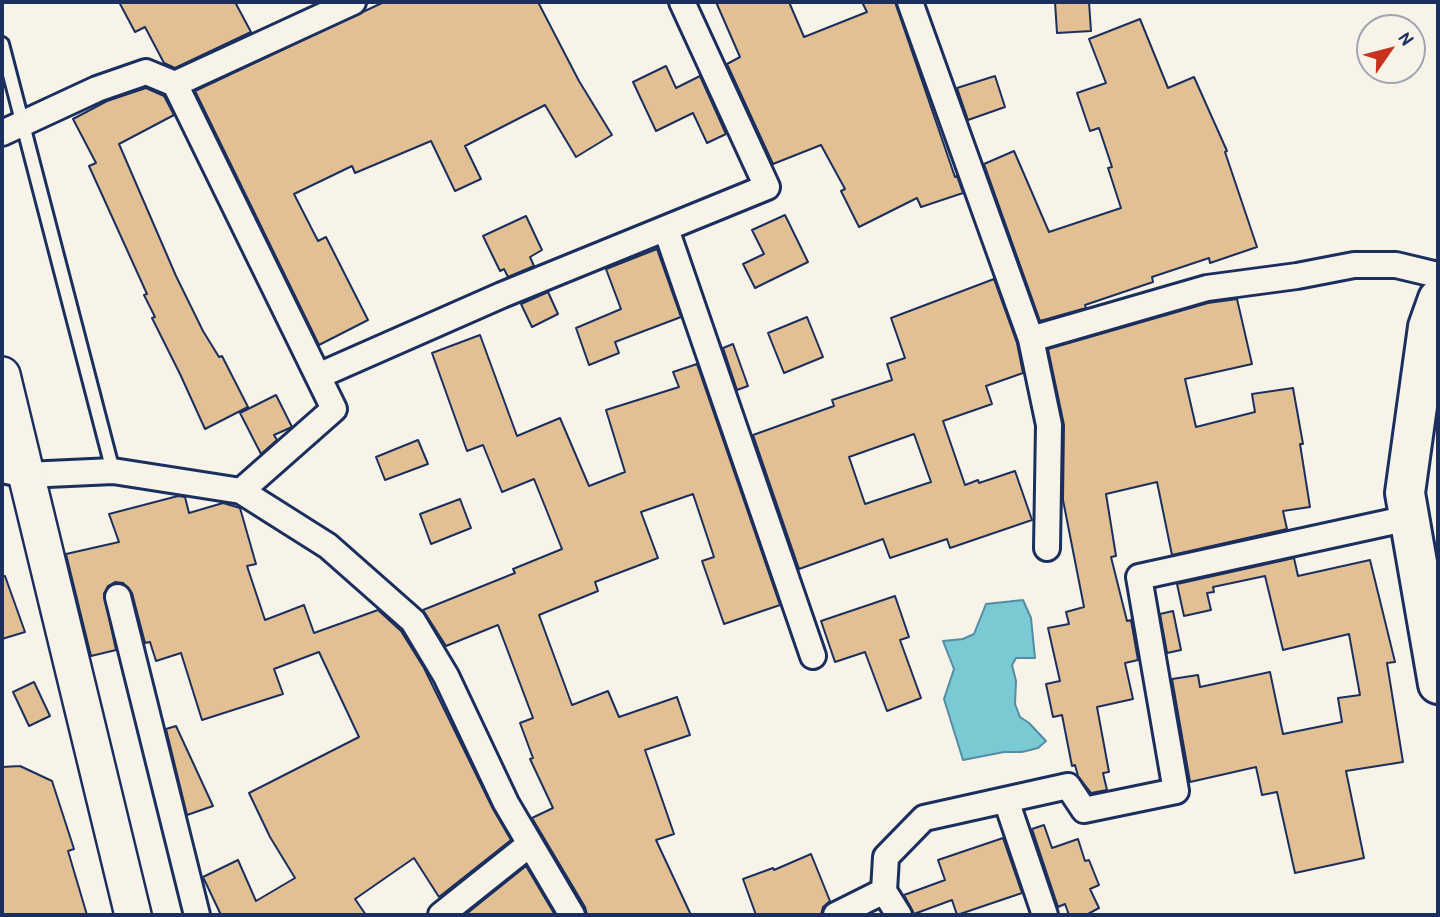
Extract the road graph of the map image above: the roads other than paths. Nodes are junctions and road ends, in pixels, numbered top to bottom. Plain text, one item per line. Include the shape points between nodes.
1 (353, 2) edge
2 (682, 2) edge
3 (910, 2) edge
4 (323, 8) edge
5 (2, 44) edge
6 (175, 84) junction
7 (12, 129) edge
8 (666, 229) junction
9 (1438, 275) edge
10 (1438, 299) edge
11 (1031, 339) junction
12 (2, 375) edge
13 (318, 376) junction
14 (113, 471) junction
15 (14, 472) edge
16 (241, 491) junction
17 (1409, 518) junction
18 (1047, 548) dead end
19 (118, 597) dead end
20 (813, 656) dead end
21 (1438, 684) edge
22 (1006, 800) junction
23 (530, 844) junction
24 (884, 891) junction
25 (1040, 914) edge
26 (133, 915) edge
27 (197, 915) edge
28 (441, 915) edge
29 (572, 915) edge
30 (836, 915) edge
31 (899, 915) edge

1 - 4 street
2 - 8 street via 768,187
3 - 11 street
4 - 6 street
5 - 7 lane
6 - 7 street via 146,72 97,89
6 - 13 street
7 - 14 lane
8 - 13 street
8 - 20 street
9 - 11 street via 1396,265 1353,265 1207,288
10 - 17 main road via 1428,327 1405,493
11 - 18 street via 1049,425
12 - 15 street
13 - 16 street via 334,408
14 - 15 street
14 - 16 street
15 - 26 street
16 - 23 street via 328,546 413,621 446,676
17 - 21 main road
17 - 22 street via 1139,577 1175,791 1084,810 1068,786
19 - 27 street
22 - 24 street via 924,818 886,857
22 - 25 street
23 - 28 street
23 - 29 street
24 - 30 street
24 - 31 street

